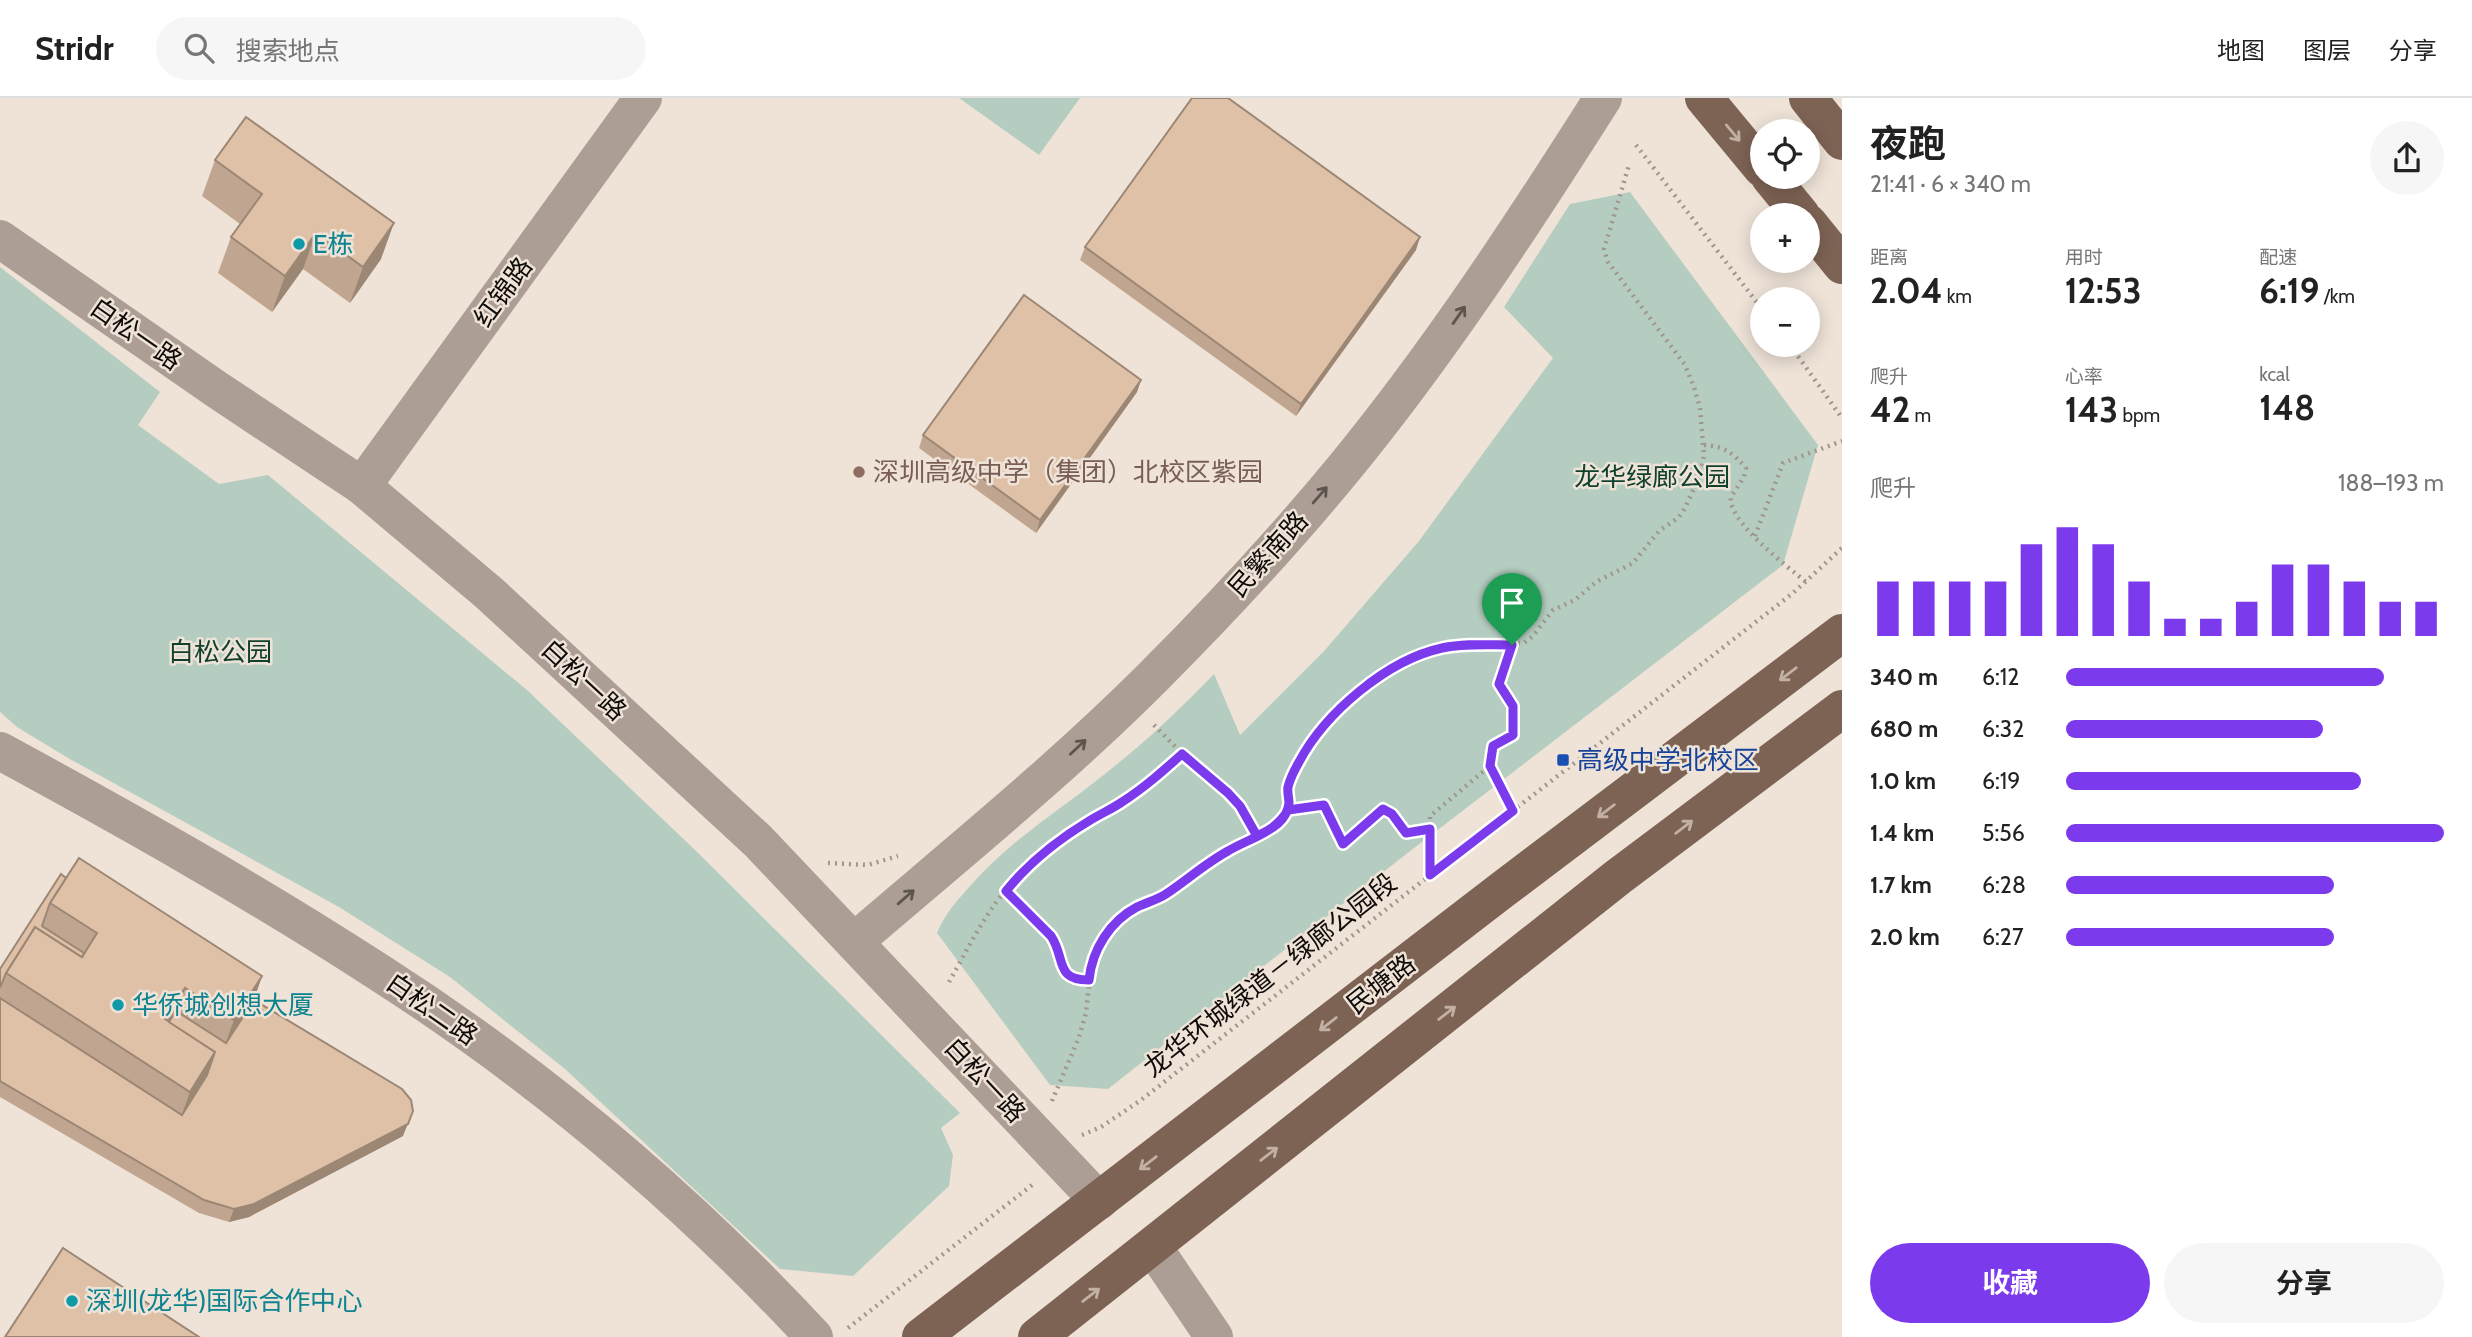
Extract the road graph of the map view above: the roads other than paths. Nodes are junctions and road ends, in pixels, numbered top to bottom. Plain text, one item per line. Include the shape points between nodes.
1 (643, 98) edge
2 (1603, 98) edge
3 (1704, 98) edge
4 (1808, 98) edge
5 (1842, 141) edge
6 (1750, 153) edge
7 (1780, 189) edge
8 (1791, 203) edge
9 (1820, 238) edge
10 (0, 239) edge
11 (1842, 265) edge
12 (362, 486) junction
13 (1841, 633) edge
14 (1834, 718) edge
15 (0, 751) edge
16 (855, 941) junction
17 (1099, 1201) junction
18 (1153, 1247) junction
19 (831, 1333) edge
20 (921, 1337) edge
21 (1037, 1337) edge
22 (1214, 1337) edge

1 - 12 street, 红锦路
16 -> 2 street, 民繁南路 via 1153,678 1345,468 1538,200
3 -> 6 main road
4 - 5 main road
7 - 8 main road
9 - 11 main road
10 - 12 street, 白松一路
12 - 16 street, 白松一路 via 489,593 748,831
13 -> 17 main road, 民塘路
18 -> 14 main road via 1618,877
15 - 19 street, 白松二路 via 312,930 485,1046 681,1205 771,1291
16 - 17 street, 白松一路
17 - 20 main road, 民塘路
21 -> 18 main road
18 - 22 street

